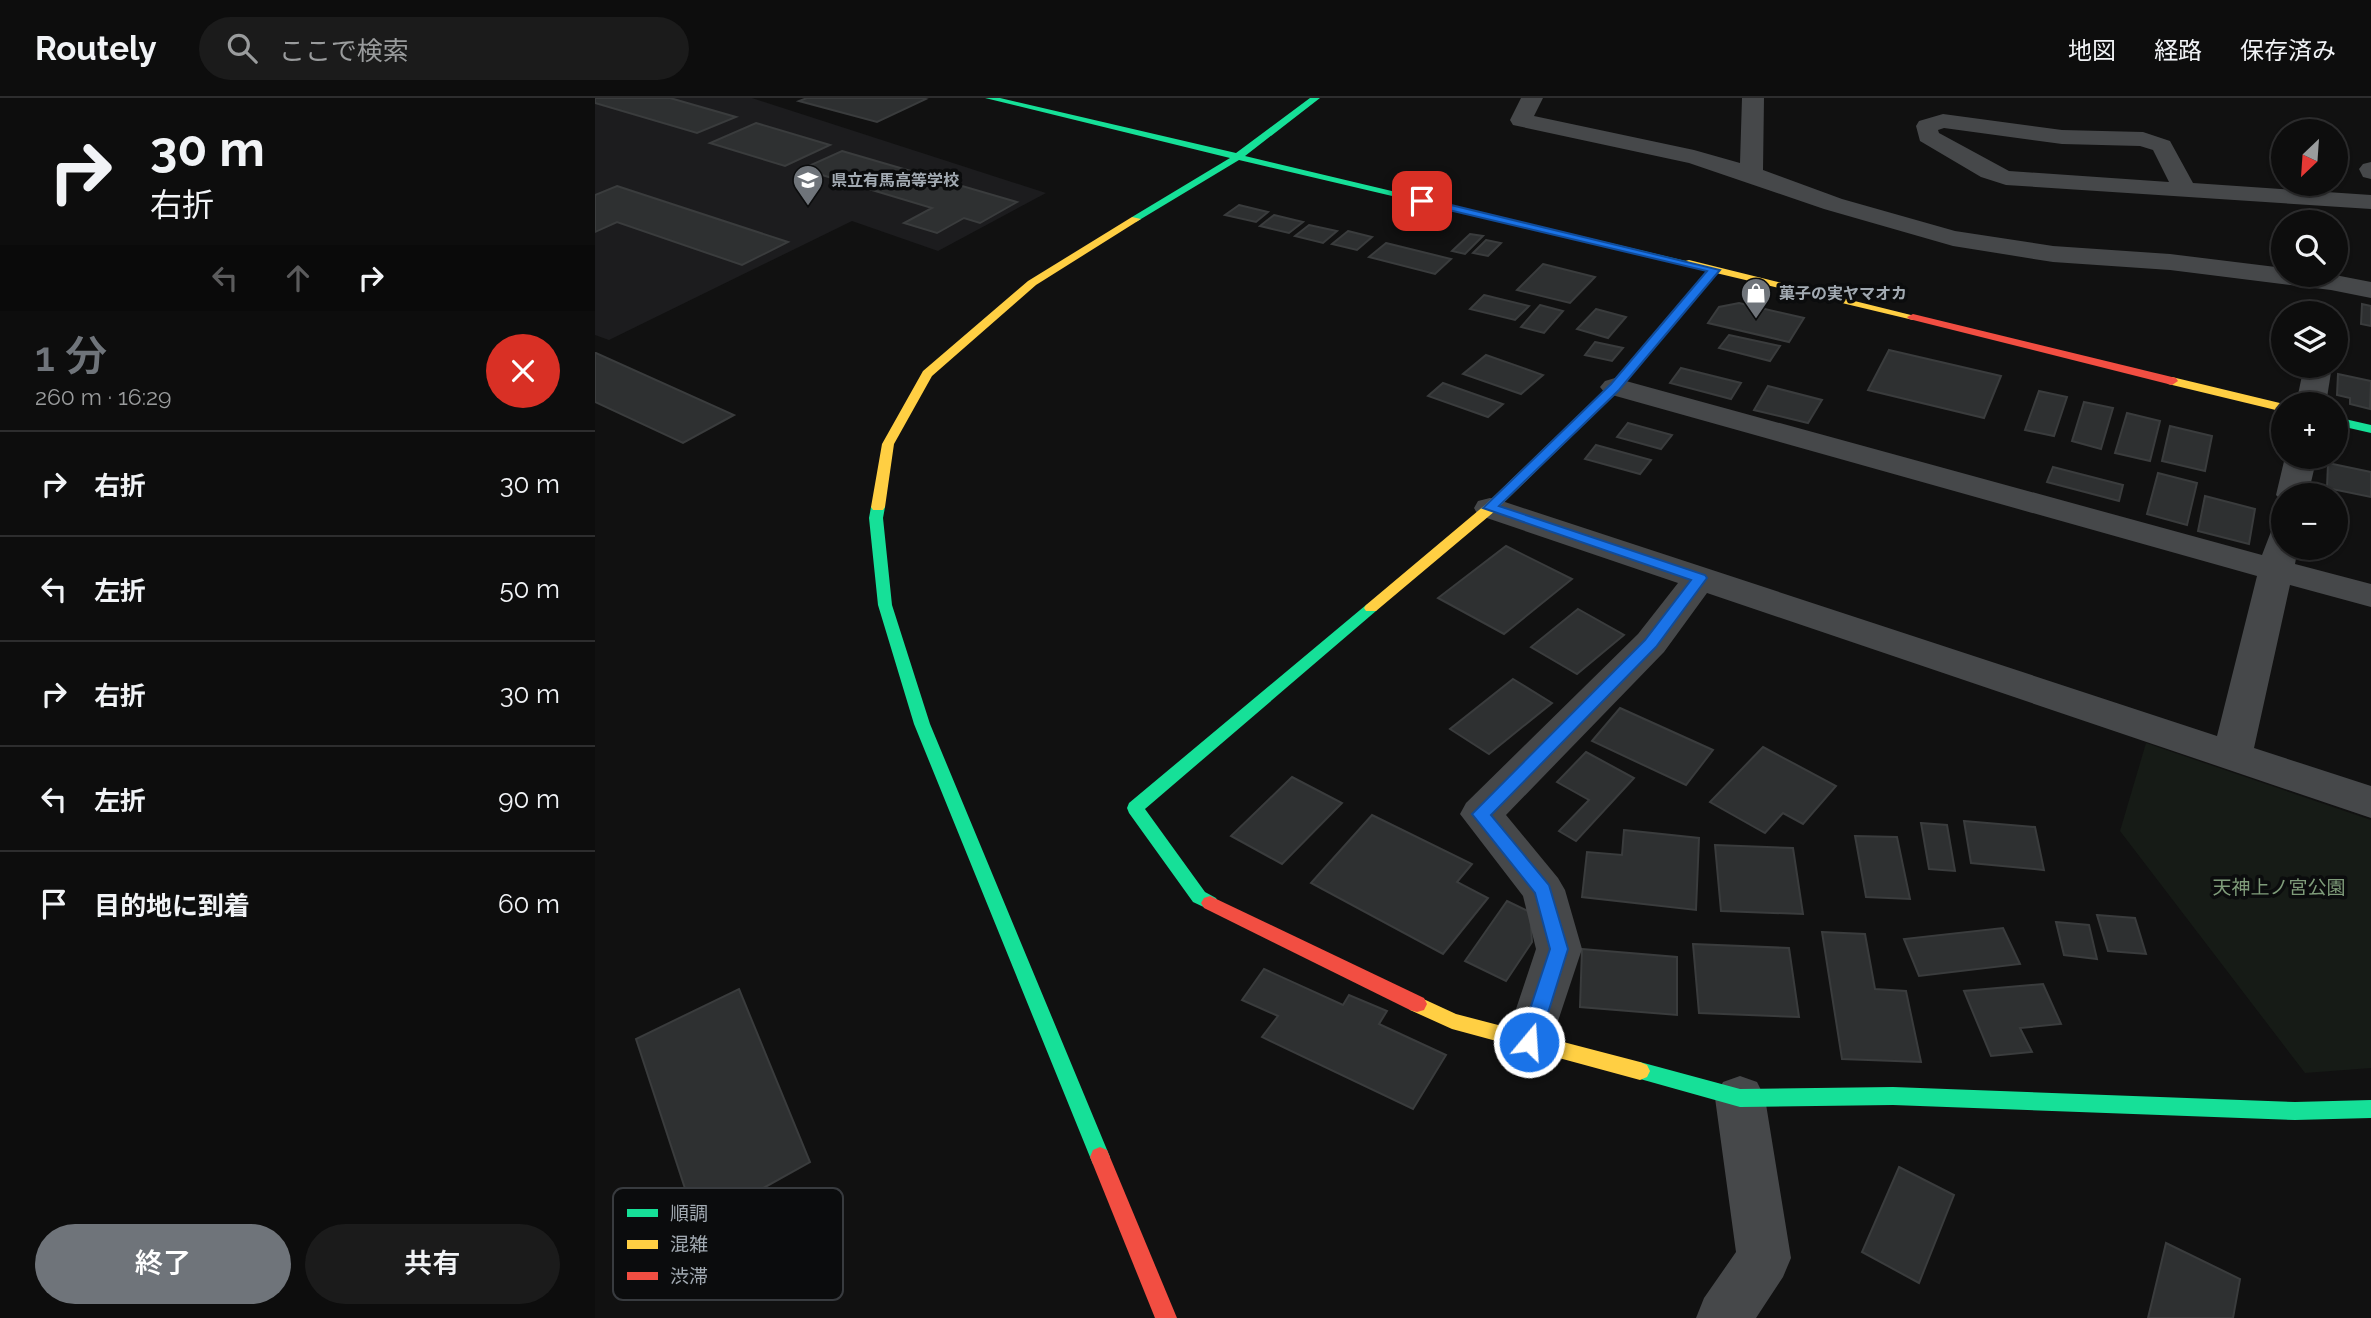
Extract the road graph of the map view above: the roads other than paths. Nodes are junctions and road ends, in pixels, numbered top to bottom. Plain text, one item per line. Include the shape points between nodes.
1 (989, 98) edge
2 (1316, 98) edge
3 (1532, 98) edge
4 (1753, 98) edge
5 (1237, 157) junction
6 (1751, 174) junction
7 (2184, 188) junction
8 (2371, 202) edge
9 (1714, 270) junction
10 (2371, 290) edge
11 (1615, 387) junction
12 (2271, 405) edge
13 (2348, 424) edge
14 (2371, 429) edge
15 (1490, 508) junction
16 (2271, 551) edge
17 (2278, 560) edge
18 (2295, 560) edge
19 (1700, 578) junction
20 (2371, 596) edge
21 (2232, 755) junction
22 (2371, 802) edge
23 (1529, 1042) junction
24 (1740, 1098) junction
25 (2371, 1109) edge
26 (1166, 1318) edge
27 (1724, 1318) edge

1 - 5 street
2 - 5 street
3 - 6 street via 1521,120 1694,157
4 - 6 street
5 - 9 street
5 - 26 street via 1032,283 927,374 888,444 876,518 885,605 922,724
6 - 10 street via 1833,204 1953,238 2053,254 2170,262 2330,292
7 - 7 street via 2006,178 1928,136 1927,127 1943,121 2061,137 2143,139 2162,146
7 - 8 street
9 - 11 street
9 - 12 street
11 - 15 street
11 - 16 street
13 - 14 street
15 - 19 street
15 - 23 street via 1135,808 1199,897 1452,1021
17 - 21 street
18 - 20 street
19 - 21 street
19 - 23 street via 1651,643 1481,814 1543,890 1559,949
21 - 22 street
23 - 24 street
24 - 25 street via 1893,1096 2295,1111
24 - 27 street via 1764,1258

